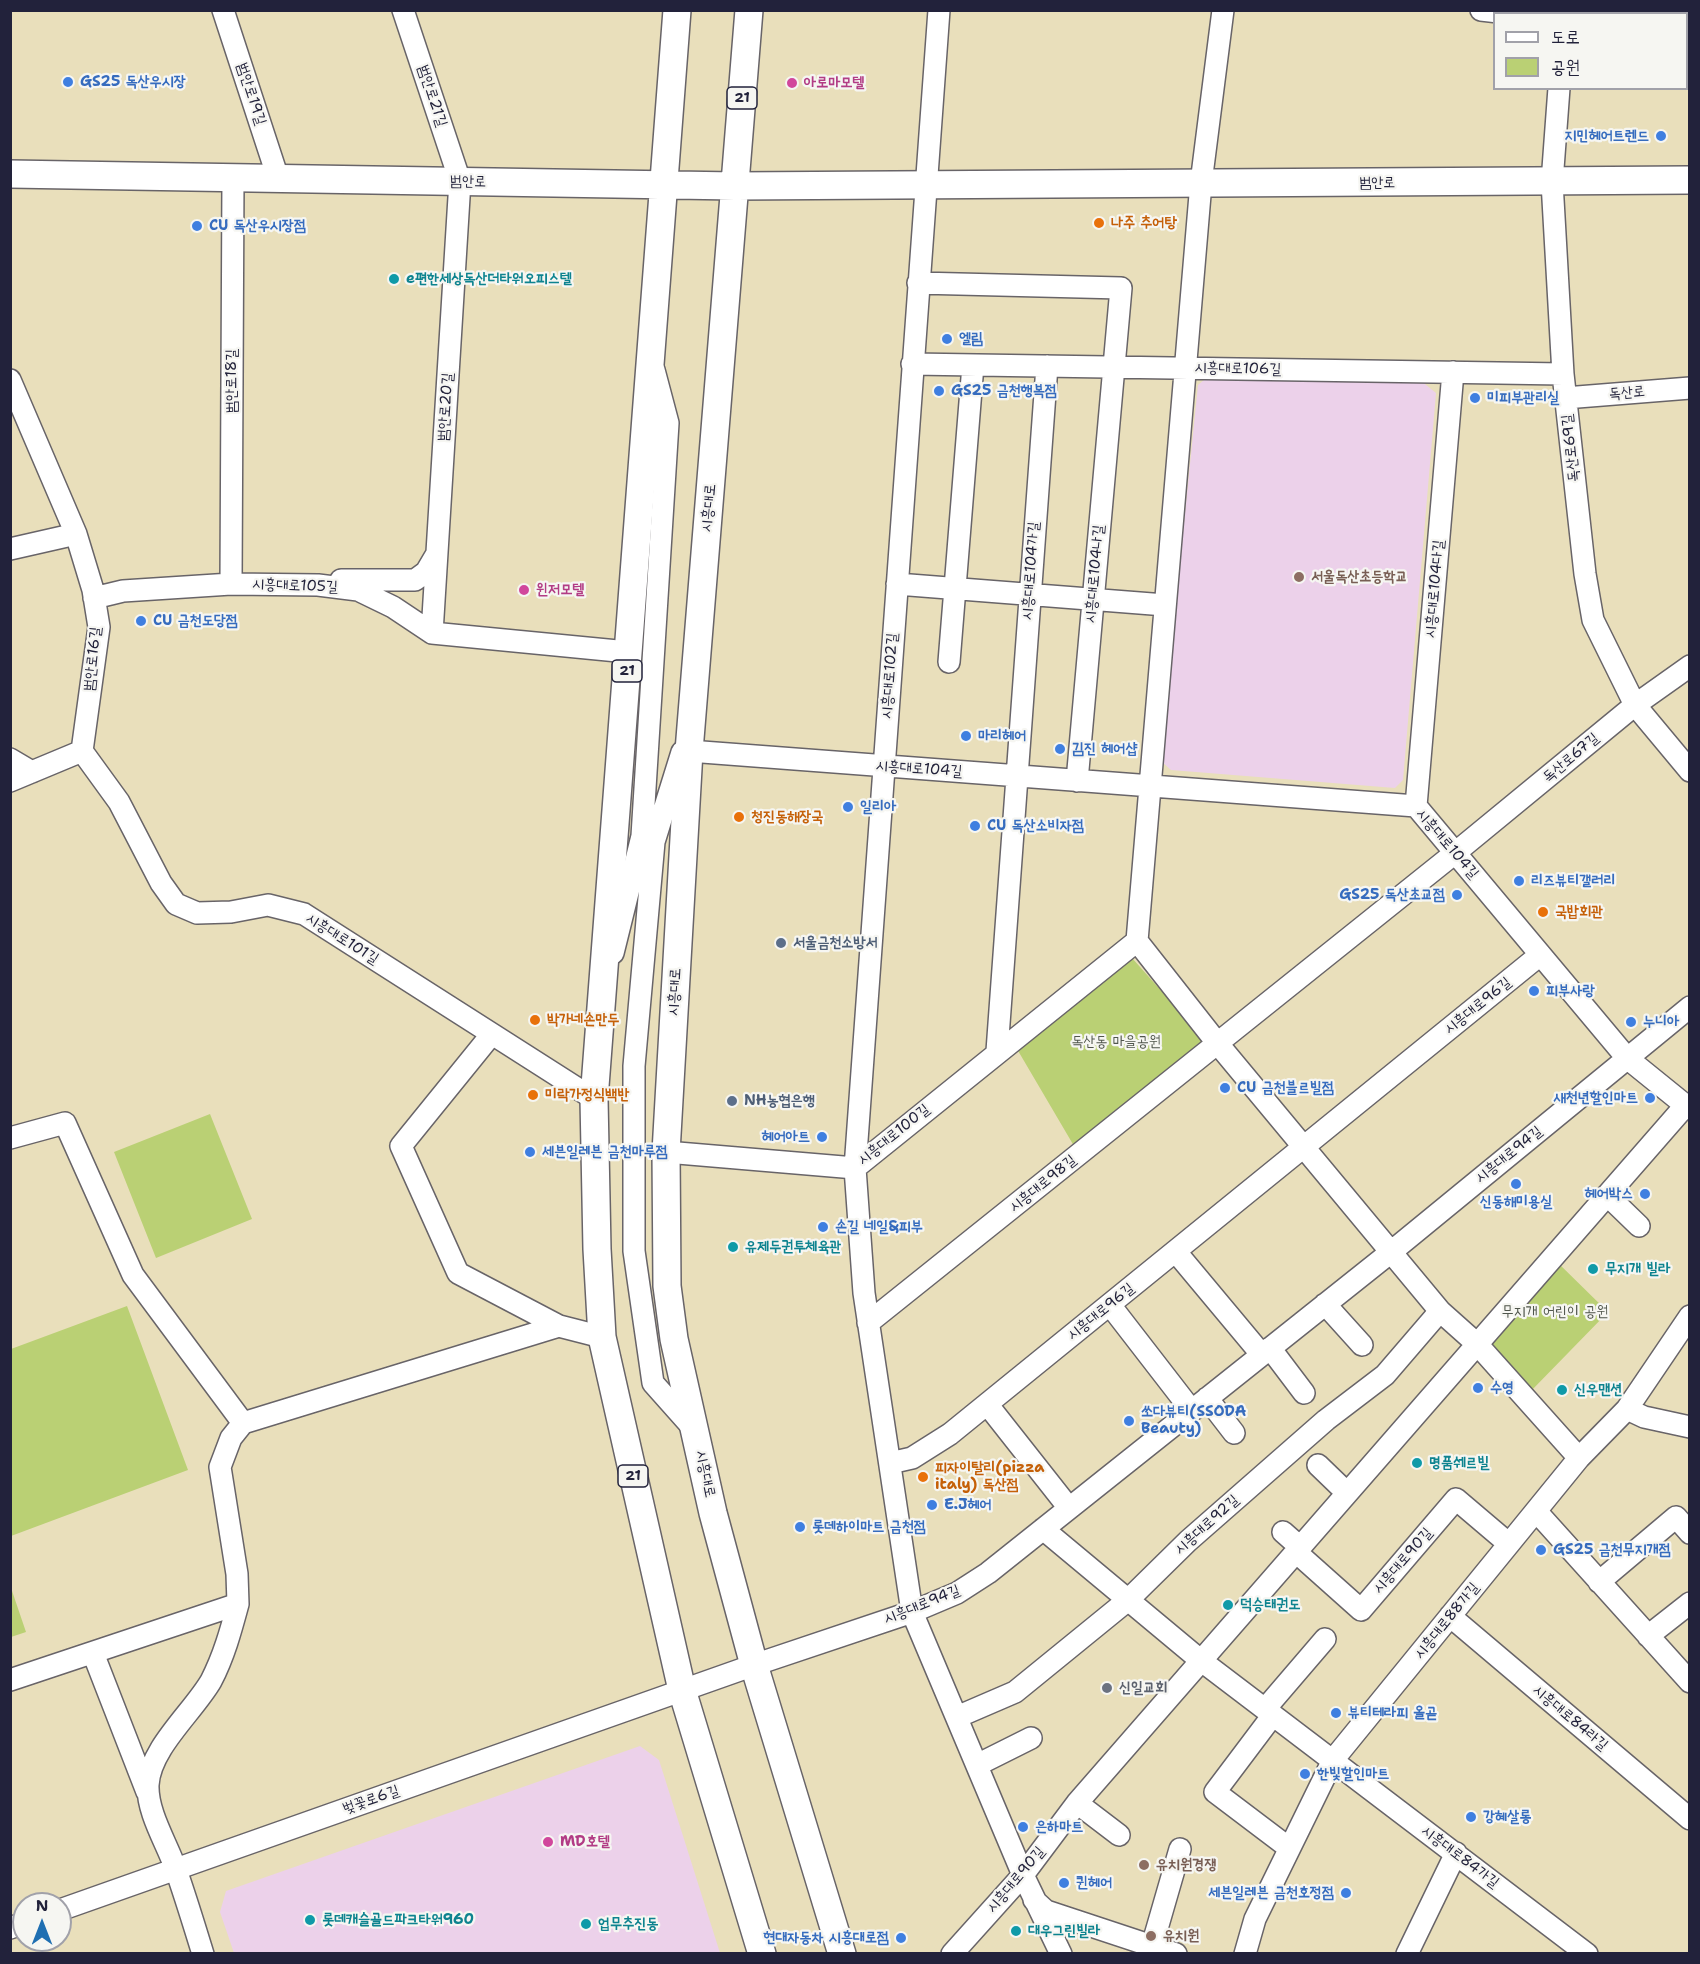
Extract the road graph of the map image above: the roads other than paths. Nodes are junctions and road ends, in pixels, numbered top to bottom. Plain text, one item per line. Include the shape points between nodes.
1 (223, 10) edge
2 (403, 10) edge
3 (677, 10) edge
4 (749, 10) edge
5 (939, 10) edge
6 (1223, 10) edge
7 (1481, 10) edge
8 (1498, 12) edge
9 (1559, 90) edge
10 (10, 174) edge
11 (233, 177) junction
12 (278, 178) junction
13 (1689, 180) edge
14 (460, 181) junction
15 (1552, 182) junction
16 (1201, 183) junction
17 (664, 185) junction
18 (925, 185) junction
19 (735, 186) junction
20 (918, 283) junction
21 (650, 358) junction
22 (912, 364) junction
23 (973, 365) junction
24 (1047, 366) junction
25 (1114, 367) junction
26 (1185, 368) junction
27 (1453, 372) junction
28 (1563, 374) junction
29 (10, 380) edge
30 (1689, 388) edge
31 (1565, 398) junction
32 (76, 534) junction
33 (10, 549) edge
34 (436, 555) junction
35 (231, 584) junction
36 (897, 584) junction
37 (318, 585) junction
38 (955, 588) junction
39 (1029, 594) junction
40 (94, 598) junction
41 (1093, 599) junction
42 (1165, 605) junction
43 (432, 633) junction
44 (628, 652) junction
45 (949, 662) dead end
46 (1689, 666) edge
47 (1635, 705) junction
48 (691, 725) junction
49 (82, 751) junction
50 (688, 752) junction
51 (10, 759) edge
52 (883, 766) junction
53 (32, 771) junction
54 (1689, 771) edge
55 (1015, 776) junction
56 (10, 781) edge
57 (1077, 781) junction
58 (1150, 786) junction
59 (1416, 806) junction
60 (1455, 853) junction
61 (1137, 941) junction
62 (1540, 955) junction
63 (603, 984) junction
64 (1689, 1007) edge
65 (491, 1035) junction
66 (1218, 1044) junction
67 (997, 1051) junction
68 (1627, 1058) junction
69 (594, 1099) junction
70 (1687, 1107) edge
71 (10, 1138) edge
72 (1304, 1148) junction
73 (666, 1152) junction
74 (855, 1168) junction
75 (1607, 1195) junction
76 (1639, 1226) dead end
77 (1176, 1252) junction
78 (1391, 1252) junction
79 (1325, 1304) junction
80 (1110, 1305) junction
81 (1440, 1311) junction
82 (868, 1323) junction
83 (1687, 1324) edge
84 (559, 1326) junction
85 (602, 1337) junction
86 (1476, 1344) junction
87 (1362, 1346) dead end
88 (1266, 1352) junction
89 (1304, 1393) dead end
90 (987, 1404) junction
91 (1199, 1404) junction
92 (1627, 1409) junction
93 (243, 1423) junction
94 (1689, 1426) edge
95 (696, 1431) junction
96 (1234, 1433) dead end
97 (1579, 1458) junction
98 (890, 1462) junction
99 (1318, 1465) dead end
100 (1347, 1493) junction
101 (1069, 1508) junction
102 (1536, 1511) junction
103 (1043, 1529) junction
104 (1283, 1532) dead end
105 (1689, 1533) edge
106 (1509, 1544) junction
107 (1298, 1550) junction
108 (1599, 1581) junction
109 (1128, 1600) junction
110 (1689, 1603) edge
111 (238, 1604) junction
112 (912, 1612) junction
113 (1450, 1616) junction
114 (1648, 1636) junction
115 (1325, 1639) dead end
116 (93, 1653) junction
117 (1202, 1660) junction
118 (754, 1665) junction
119 (10, 1680) edge
120 (1689, 1682) edge
121 (682, 1690) junction
122 (1269, 1712) junction
123 (957, 1717) junction
124 (1031, 1738) dead end
125 (1333, 1760) junction
126 (977, 1765) junction
127 (149, 1798) junction
128 (1077, 1803) junction
129 (1689, 1819) edge
130 (1119, 1835) dead end
131 (1289, 1848) junction
132 (1180, 1849) dead end
133 (1456, 1853) junction
134 (176, 1869) junction
135 (1023, 1875) junction
136 (1034, 1899) junction
137 (72, 1906) edge
138 (1152, 1946) junction
139 (203, 1953) edge
140 (762, 1953) edge
141 (842, 1953) edge
142 (952, 1953) edge
143 (1061, 1953) edge
144 (1176, 1953) edge
145 (1245, 1953) edge
146 (1407, 1953) edge
147 (1587, 1953) edge

1 - 12 street, 범안로19길
2 - 14 street, 범안로21길
3 - 17 main road, 21
4 - 19 main road, 시흥대로 / 21
5 - 18 street
6 - 16 street
7 - 8 street
9 - 15 street
10 - 11 main road, 범안로
11 - 12 main road, 범안로
11 - 35 street, 범안로18길
12 - 14 main road, 범안로
13 - 15 main road, 범안로
14 - 17 main road, 범안로
14 - 34 street, 범안로20길
15 - 16 main road, 범안로
15 - 28 street, 독산로69길
16 - 18 main road, 범안로
16 - 26 street
17 - 19 main road, 범안로
17 - 21 main road, 21
18 - 19 main road, 범안로
18 - 20 street, 시흥대로102길
19 - 48 main road, 시흥대로 / 21
20 - 22 street, 시흥대로102길
20 - 25 street, 시흥대로104나길 via 1120,288
21 - 44 main road, 21
21 - 63 street via 668,423 645,805 622,924
22 - 23 street, 시흥대로106길
22 - 36 street, 시흥대로102길
23 - 24 street, 시흥대로106길
23 - 38 street
24 - 25 street, 시흥대로106길
24 - 39 street, 시흥대로104가길
25 - 26 street, 시흥대로106길
25 - 41 street, 시흥대로104나길
26 - 27 street, 시흥대로106길
26 - 42 street
27 - 28 street, 시흥대로106길
27 - 59 street, 시흥대로104다길
28 - 31 street, 독산로69길
29 - 32 street, 범안로16길
30 - 31 street, 독산로
31 - 47 street, 독산로69길 via 1593,621
32 - 33 street
32 - 40 street, 범안로16길
34 - 37 street via 426,572 415,580 346,578
34 - 43 street, 범안로20길
35 - 37 street, 시흥대로105길
35 - 40 street, 시흥대로105길 via 123,591
36 - 38 street
36 - 52 street, 시흥대로102길
37 - 43 street, 시흥대로105길 via 358,590
38 - 39 street
38 - 45 street
39 - 41 street
39 - 55 street, 시흥대로104가길
40 - 49 street, 범안로16길 via 99,627
41 - 42 street
41 - 57 street, 시흥대로104나길
42 - 58 street
43 - 44 street, 시흥대로105길
44 - 63 main road, 21
46 - 47 street, 독산로67길
47 - 54 street, 독산로69길
47 - 60 street, 독산로67길
48 - 50 main road, 시흥대로 / 21
48 - 95 street via 654,842 634,1066 634,1251 653,1383
49 - 53 street
49 - 65 street, 시흥대로101길 via 119,802 176,904 196,914 268,905 304,914
50 - 52 street, 시흥대로104길
50 - 73 main road, 시흥대로 / 21
51 - 53 street
52 - 55 street, 시흥대로104길
52 - 74 street, 시흥대로102길
53 - 56 street
55 - 57 street, 시흥대로104길
55 - 67 street
57 - 58 street, 시흥대로104길
58 - 59 street, 시흥대로104길
58 - 61 street
59 - 60 street, 시흥대로104길
60 - 62 street, 시흥대로104길
60 - 66 street, 시흥대로98길
61 - 66 street
61 - 67 street, 시흥대로100길
62 - 68 street, 시흥대로104길
62 - 72 street, 시흥대로96길
63 - 69 main road, 21
64 - 68 street, 시흥대로94길
65 - 69 street, 시흥대로101길
65 - 84 street via 401,1146 458,1273
66 - 72 street
66 - 82 street, 시흥대로98길
67 - 74 street, 시흥대로100길
68 - 70 street, 시흥대로104길
68 - 78 street, 시흥대로94길
69 - 85 main road, 21
70 - 75 street, 시흥대로90길
71 - 93 street via 64,1123 133,1275
72 - 77 street, 시흥대로96길
72 - 78 street
73 - 74 street, 시흥대로100길
73 - 95 main road, 시흥대로 / 21 via 667,1286 674,1339
74 - 82 street
75 - 76 street
75 - 86 street, 시흥대로90길
77 - 80 street, 시흥대로96길
77 - 88 street
78 - 79 street, 시흥대로94길
78 - 81 street
79 - 87 street
79 - 88 street, 시흥대로94길
80 - 90 street, 시흥대로96길
80 - 91 street
81 - 86 street
81 - 109 street, 시흥대로92길 via 1385,1375 1326,1420 1188,1541
82 - 98 street
83 - 92 street, 시흥대로88가길
84 - 85 street
84 - 93 street
85 - 121 main road, 21
86 - 97 street
86 - 100 street, 시흥대로90길
88 - 89 street
88 - 91 street, 시흥대로94길
90 - 98 street, 시흥대로96길 via 912,1458
90 - 101 street
91 - 96 street
91 - 101 street, 시흥대로94길
92 - 94 street via 1644,1417
92 - 97 street, 시흥대로88가길
93 - 111 street via 231,1438 220,1467
95 - 118 main road, 시흥대로 / 21 via 713,1513
97 - 102 street, 시흥대로88가길
98 - 112 street
99 - 100 street
100 - 107 street, 시흥대로90길
101 - 103 street, 시흥대로94길
102 - 106 street, 시흥대로88가길
102 - 108 street
103 - 109 street
103 - 112 street, 시흥대로94길 via 957,1593
104 - 107 street, 시흥대로90길
105 - 108 street via 1676,1516
106 - 107 street, 시흥대로90길 via 1456,1499 1360,1610
106 - 113 street, 시흥대로88가길
107 - 117 street, 시흥대로90길
108 - 114 street
109 - 117 street
109 - 123 street, 시흥대로92길 via 1015,1692
110 - 114 street
111 - 116 street
111 - 127 street via 223,1655 210,1682 151,1769
112 - 118 street, 시흥대로94길
112 - 123 street
113 - 125 street, 시흥대로88가길
113 - 129 street, 시흥대로84라길
114 - 120 street
115 - 122 street
116 - 119 street
116 - 127 street
117 - 122 street
117 - 128 street, 시흥대로90길
118 - 121 street, 시흥대로94길
118 - 141 main road, 시흥대로 / 21
121 - 134 street, 벚꽃로6길
121 - 140 main road, 21
122 - 125 street
122 - 131 street via 1215,1792
123 - 126 street
124 - 126 street
125 - 131 street, 시흥대로88가길
125 - 133 street, 시흥대로84가길
126 - 135 street
127 - 134 street
128 - 130 street
128 - 135 street, 시흥대로90길
131 - 145 street, 시흥대로88가길 via 1255,1919
132 - 138 street
133 - 146 street
133 - 147 street, 시흥대로84가길
134 - 137 street, 벚꽃로6길
134 - 139 street
135 - 136 street
135 - 142 street, 시흥대로90길
136 - 138 street via 1046,1911
136 - 143 street
138 - 144 street

